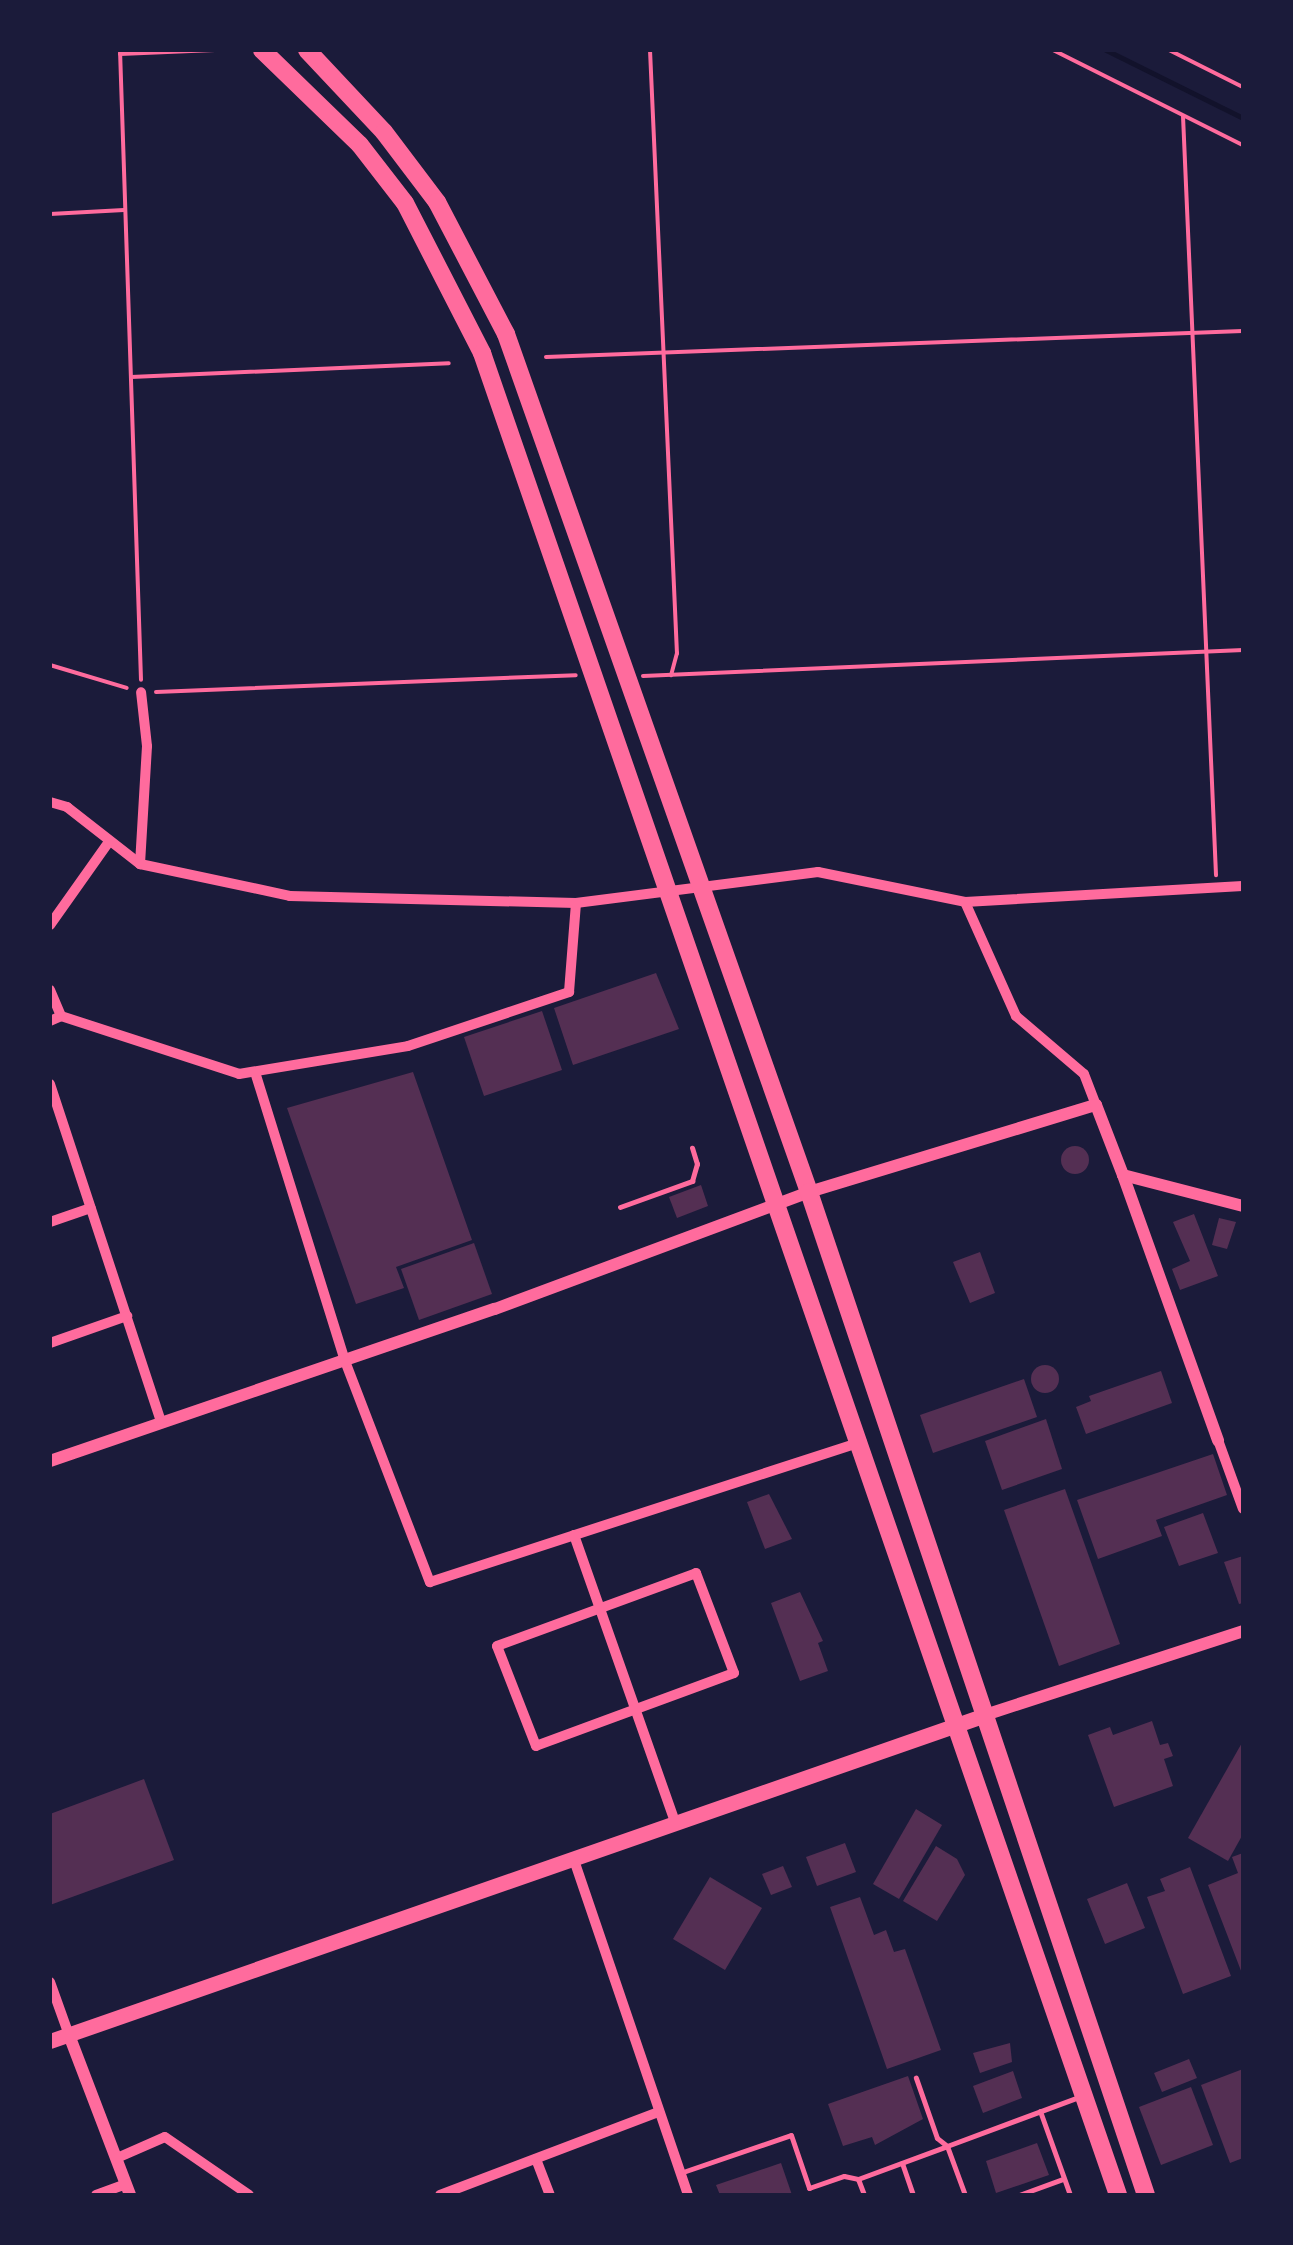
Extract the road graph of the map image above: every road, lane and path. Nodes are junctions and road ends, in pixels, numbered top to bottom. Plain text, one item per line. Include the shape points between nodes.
1 (216, 50) edge
2 (262, 50) edge
3 (307, 50) edge
4 (650, 50) edge
5 (1053, 50) edge
6 (1168, 50) edge
7 (120, 52) edge
8 (1243, 86) edge
9 (1182, 116) junction
10 (1243, 145) edge
11 (124, 210) junction
12 (50, 214) edge
13 (1243, 331) edge
14 (1190, 333) junction
15 (662, 352) junction
16 (546, 357) dead end
17 (450, 363) dead end
18 (131, 377) junction
19 (1243, 650) edge
20 (1207, 652) junction
21 (50, 664) edge
22 (595, 674) junction
23 (671, 675) junction
24 (631, 676) junction
25 (141, 692) junction
26 (50, 802) edge
27 (108, 843) junction
28 (140, 864) junction
29 (700, 884) junction
30 (1243, 886) edge
31 (668, 888) junction
32 (1216, 888) junction
33 (576, 902) junction
34 (964, 902) junction
35 (50, 926) edge
36 (50, 990) edge
37 (56, 1018) edge
38 (254, 1072) junction
39 (50, 1084) edge
40 (53, 1101) edge
41 (1096, 1105) junction
42 (692, 1148) dead end
43 (1123, 1175) junction
44 (809, 1192) junction
45 (1243, 1206) edge
46 (620, 1207) dead end
47 (90, 1208) junction
48 (776, 1208) junction
49 (50, 1222) edge
50 (126, 1316) junction
51 (50, 1342) edge
52 (345, 1361) junction
53 (161, 1421) junction
54 (1218, 1440) joint
55 (863, 1442) junction
56 (50, 1461) edge
57 (1243, 1509) edge
58 (574, 1535) junction
59 (600, 1608) junction
60 (1243, 1631) edge
61 (636, 1710) junction
62 (985, 1715) junction
63 (958, 1725) junction
64 (676, 1824) junction
65 (574, 1860) junction
66 (50, 1982) edge
67 (69, 2035) junction
68 (50, 2042) edge
69 (916, 2078) dead end
70 (1084, 2095) junction
71 (658, 2112) junction
72 (1040, 2112) junction
73 (947, 2146) junction
74 (117, 2158) junction
75 (536, 2159) junction
76 (902, 2163) junction
77 (680, 2172) junction
78 (858, 2179) junction
79 (1064, 2179) junction
80 (128, 2189) edge
81 (96, 2195) edge
82 (249, 2195) edge
83 (440, 2195) edge
84 (550, 2195) edge
85 (688, 2195) edge
86 (864, 2195) edge
87 (913, 2195) edge
88 (964, 2195) edge
89 (1018, 2195) edge
90 (1070, 2195) edge
91 (1118, 2195) edge
92 (1146, 2195) edge

1 - 7 path
2 - 22 highway via 360,145 405,203 440,266 532,484
3 - 24 highway via 384,132 468,254 551,451
4 - 15 path
5 - 9 path
6 - 8 path
7 - 11 path
9 - 10 path
9 - 14 path
11 - 12 path
11 - 18 path
13 - 14 path
14 - 15 path
14 - 20 path
15 - 16 path
15 - 23 path via 676,654
17 - 18 path
18 - 25 path
19 - 20 path
20 - 23 path
20 - 32 path
21 - 25 path
22 - 25 path
22 - 31 highway
23 - 24 path
24 - 29 highway
25 - 28 street via 147,746
26 - 27 street via 67,807
27 - 28 street
27 - 35 street
28 - 33 street via 290,896
29 - 31 street
29 - 34 street via 818,872
29 - 44 highway
30 - 32 street
31 - 33 street
31 - 48 highway
32 - 34 street
33 - 38 street via 569,992 408,1046
34 - 41 street via 1016,1016 1084,1074
36 - 37 street
37 - 38 street via 239,1074
38 - 52 street
39 - 40 street
40 - 47 street
41 - 43 street
41 - 44 street
42 - 46 lane via 692,1181
43 - 45 street
43 - 54 street
44 - 48 street
44 - 62 highway
47 - 49 street
47 - 50 street
48 - 52 street
48 - 55 highway
50 - 51 street
50 - 53 street
52 - 53 street
52 - 58 street via 430,1582
53 - 56 street
54 - 57 street
55 - 58 street
55 - 63 highway
58 - 59 street
59 - 61 street
59 - 61 street via 696,1573 734,1673
59 - 61 street via 497,1646 536,1746
60 - 62 street
61 - 64 street
62 - 63 main road
62 - 92 highway
63 - 64 main road
63 - 70 highway
64 - 65 main road
65 - 67 main road
65 - 71 street
66 - 67 street
67 - 68 main road
67 - 74 street
69 - 73 lane
70 - 72 lane
70 - 91 highway
71 - 75 street
71 - 77 street
72 - 73 lane
72 - 79 lane
73 - 76 lane
73 - 88 lane
74 - 80 street
74 - 82 street via 165,2137
75 - 83 street
75 - 84 street
76 - 78 lane
76 - 87 lane
77 - 78 lane via 790,2136 809,2188 844,2176
77 - 85 street
78 - 86 lane
79 - 89 lane
79 - 90 lane
80 - 81 street

